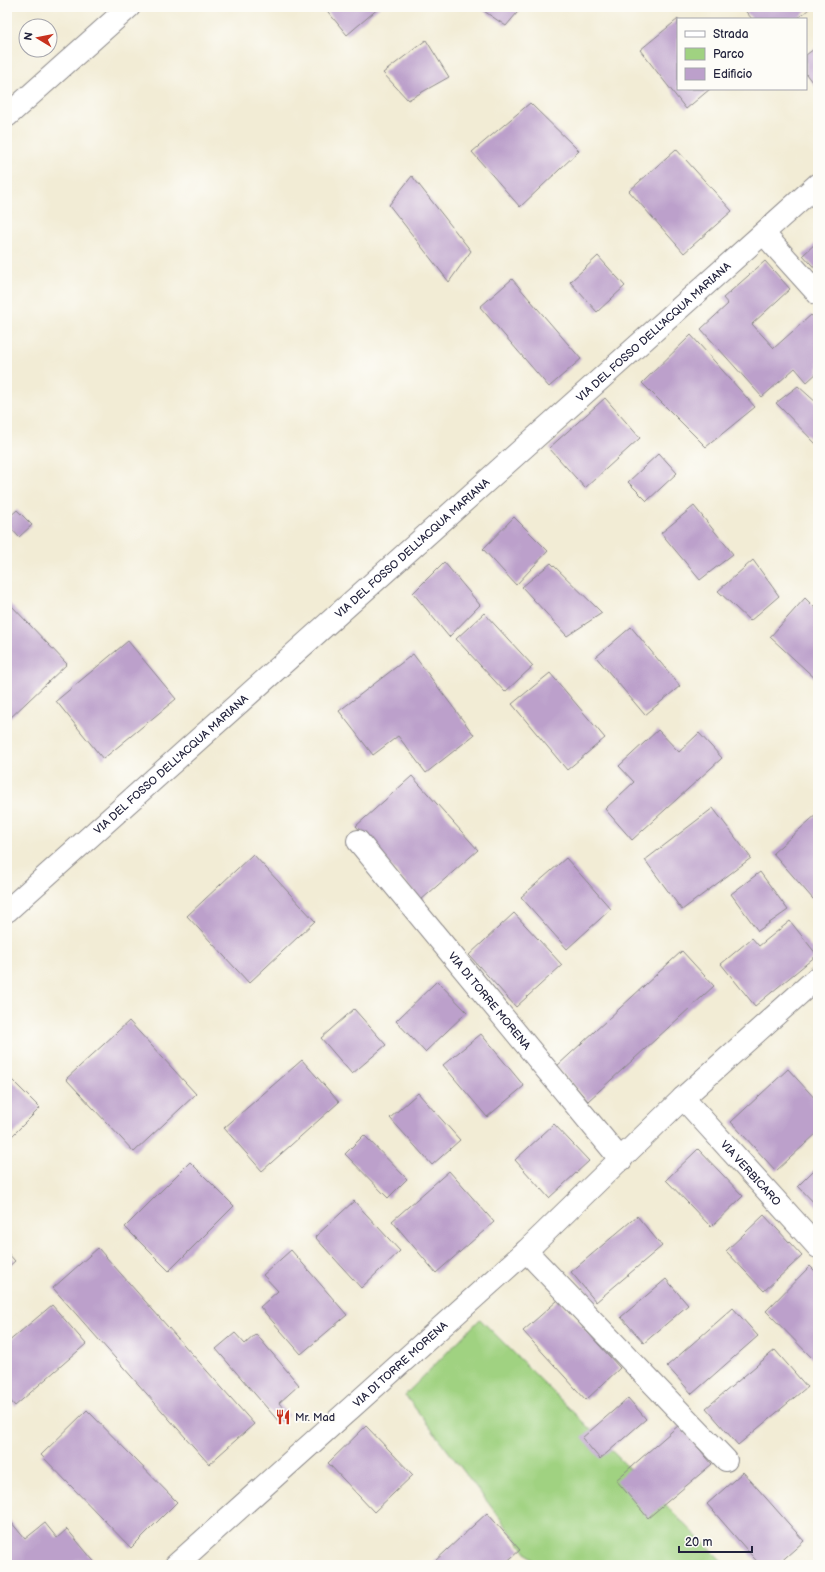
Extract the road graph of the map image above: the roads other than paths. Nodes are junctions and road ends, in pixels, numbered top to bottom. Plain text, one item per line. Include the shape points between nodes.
1 (129, 7) edge
2 (7, 116) edge
3 (818, 184) edge
4 (764, 234) junction
5 (818, 294) edge
6 (358, 841) dead end
7 (7, 911) edge
8 (818, 977) edge
9 (684, 1098) junction
10 (621, 1160) junction
11 (818, 1247) edge
12 (526, 1251) junction
13 (726, 1460) dead end
14 (176, 1565) edge

1 - 2 street
3 - 4 street, VIA DEL FOSSO DELL'ACQUA MARIANA
4 - 5 street
4 - 7 street, VIA DEL FOSSO DELL'ACQUA MARIANA
6 - 10 street, VIA DI TORRE MORENA
8 - 9 street, VIA DI TORRE MORENA
9 - 10 street, VIA DI TORRE MORENA
9 - 11 street, VIA VERBICARO
10 - 12 street, VIA DI TORRE MORENA
12 - 13 street
12 - 14 street, VIA DI TORRE MORENA

